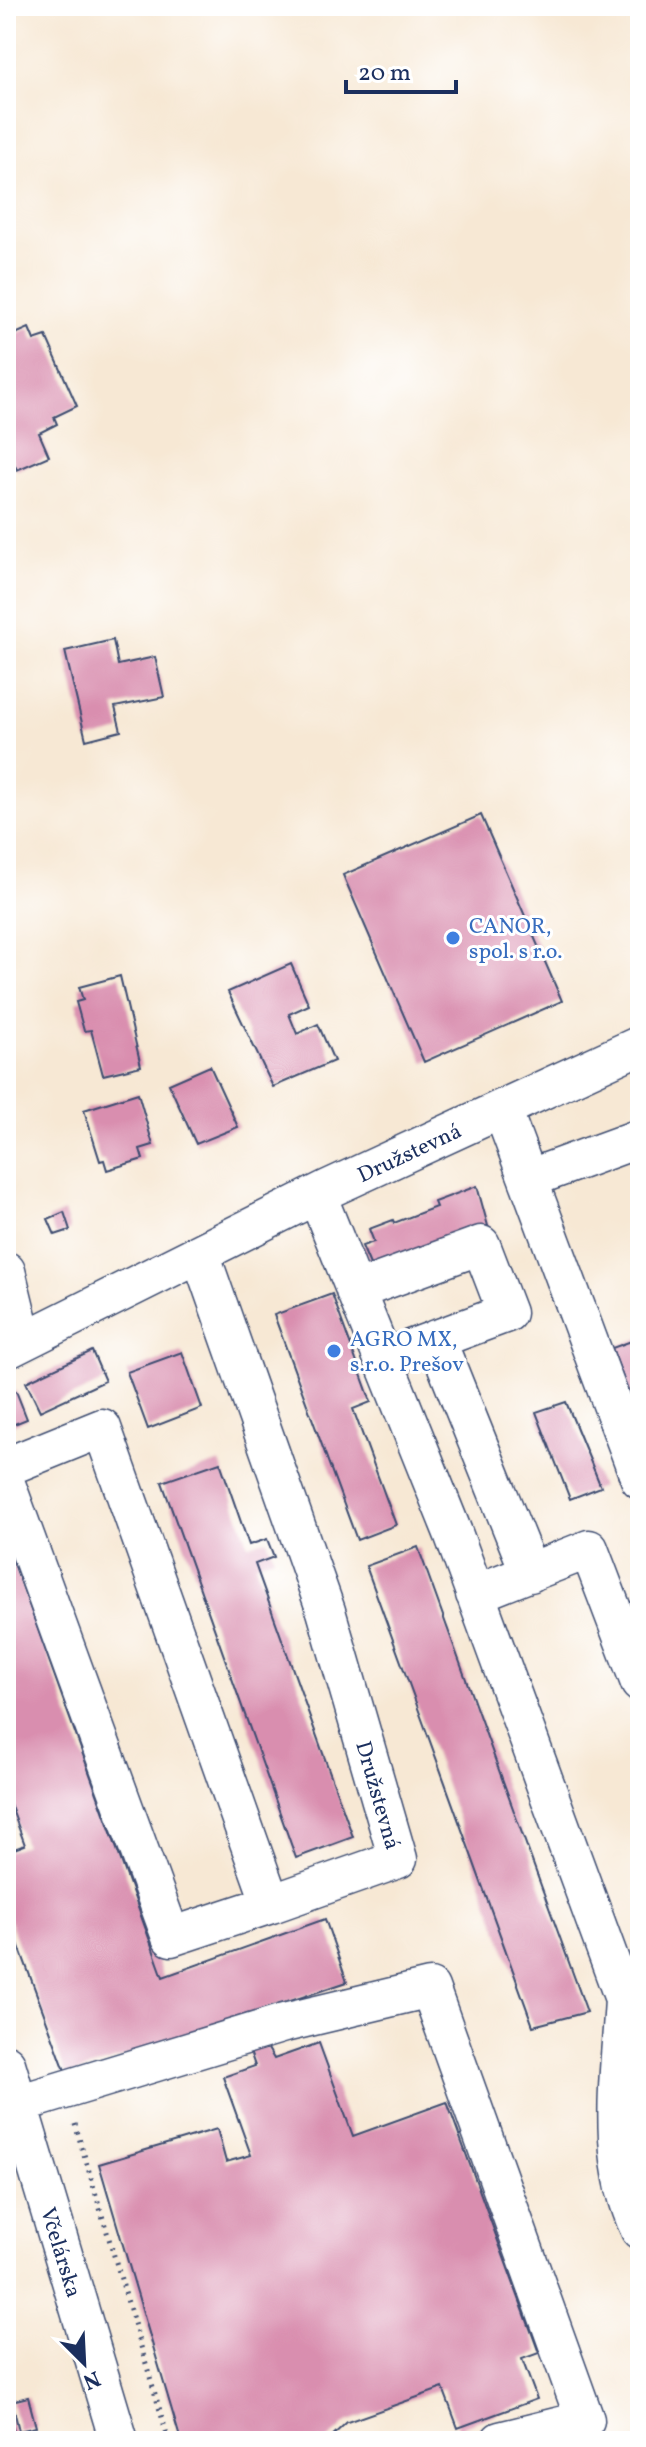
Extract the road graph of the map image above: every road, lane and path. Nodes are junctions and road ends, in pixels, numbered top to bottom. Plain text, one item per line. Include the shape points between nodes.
1 (640, 1045) edge
2 (502, 1109) junction
3 (640, 1138) edge
4 (528, 1179) junction
5 (317, 1195) junction
6 (200, 1253) junction
7 (6, 1271) edge
8 (355, 1291) junction
9 (436, 1339) junction
10 (15, 1346) edge
11 (383, 1359) junction
12 (6, 1467) edge
13 (640, 1479) edge
14 (6, 1484) edge
15 (530, 1573) junction
16 (475, 1594) junction
17 (640, 1683) edge
18 (271, 1904) junction
19 (632, 2011) edge
20 (6, 2064) edge
21 (64, 2090) junction
22 (18, 2104) junction
23 (640, 2230) edge
24 (119, 2441) edge
25 (169, 2441) edge
26 (500, 2441) edge

1 - 2 street, Družstevná
2 - 4 street
2 - 5 street, Družstevná
3 - 4 street
4 - 13 street
5 - 6 street, Družstevná
5 - 8 street
6 - 10 street, Družstevná
6 - 18 street, Družstevná via 326,1611 398,1859
7 - 10 street, Družstevná
8 - 9 street via 481,1245 507,1313
8 - 11 street
9 - 11 street
9 - 15 street
11 - 16 street
12 - 18 street via 102,1428
14 - 18 street via 171,1937
15 - 16 street
15 - 17 street via 589,1549
16 - 19 street
19 - 23 street via 615,2118 629,2207
20 - 22 street, Včelárska
21 - 22 street
21 - 25 path
21 - 26 street via 284,2023 430,1988 585,2420
22 - 24 street, Včelárska

